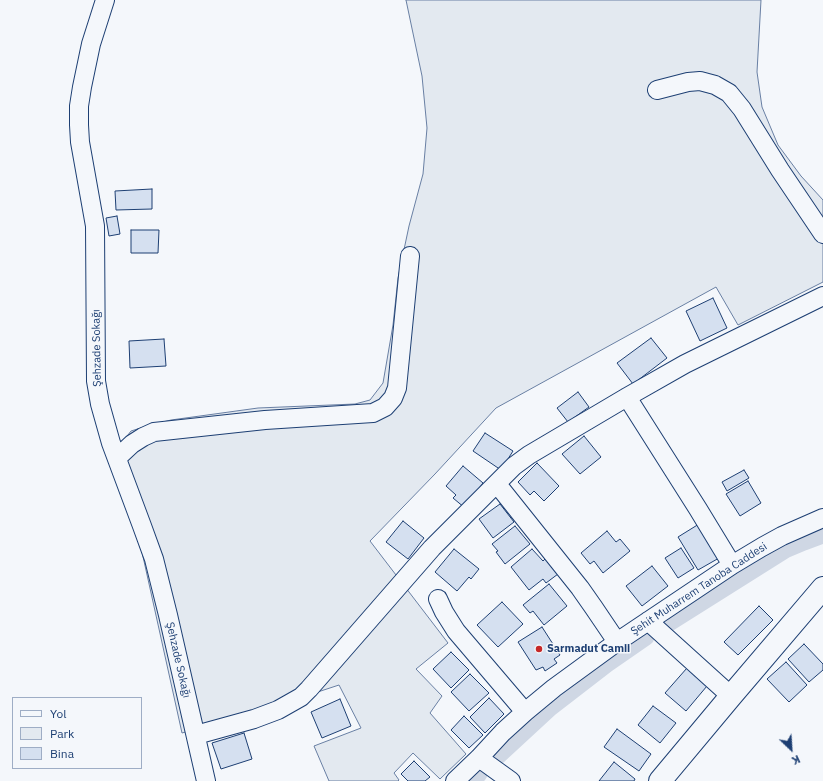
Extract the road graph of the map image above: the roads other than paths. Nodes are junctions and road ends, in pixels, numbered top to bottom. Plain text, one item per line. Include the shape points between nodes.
1 (105, 0) edge
2 (657, 90) dead end
3 (823, 234) edge
4 (410, 256) dead end
5 (823, 296) edge
6 (627, 396) junction
7 (117, 458) junction
8 (497, 484) junction
9 (823, 518) edge
10 (732, 565) junction
11 (823, 588) edge
12 (438, 599) dead end
13 (648, 621) junction
14 (617, 642) junction
15 (731, 696) junction
16 (525, 712) junction
17 (196, 735) junction
18 (479, 758) junction
19 (668, 778) edge
20 (206, 781) edge
21 (455, 781) edge
22 (511, 781) edge

1 - 7 street, Şehzade Sokağı via 91,44 82,87 78,126 95,226 96,381 106,428
2 - 3 street via 700,81 715,85 729,94 742,109
4 - 7 street via 397,388 385,407 373,413 265,420 154,432 132,444
5 - 6 street via 685,364
6 - 8 street via 529,455
6 - 10 street
7 - 17 street, Şehzade Sokağı via 154,559
8 - 14 street via 580,588
8 - 17 street via 432,548 301,697 278,710
9 - 10 street, Şehit Muharrem Tanoba Caddesi via 782,536
10 - 13 street, Şehit Muharrem Tanoba Caddesi
11 - 15 main road
12 - 16 street via 456,631
13 - 14 street, Şehit Muharrem Tanoba Caddesi
13 - 15 street
14 - 16 street, Şehit Muharrem Tanoba Caddesi
15 - 19 main road
16 - 18 street, Şehit Muharrem Tanoba Caddesi
17 - 20 street, Şehzade Sokağı
18 - 21 street, Şehit Muharrem Tanoba Caddesi
18 - 22 street

